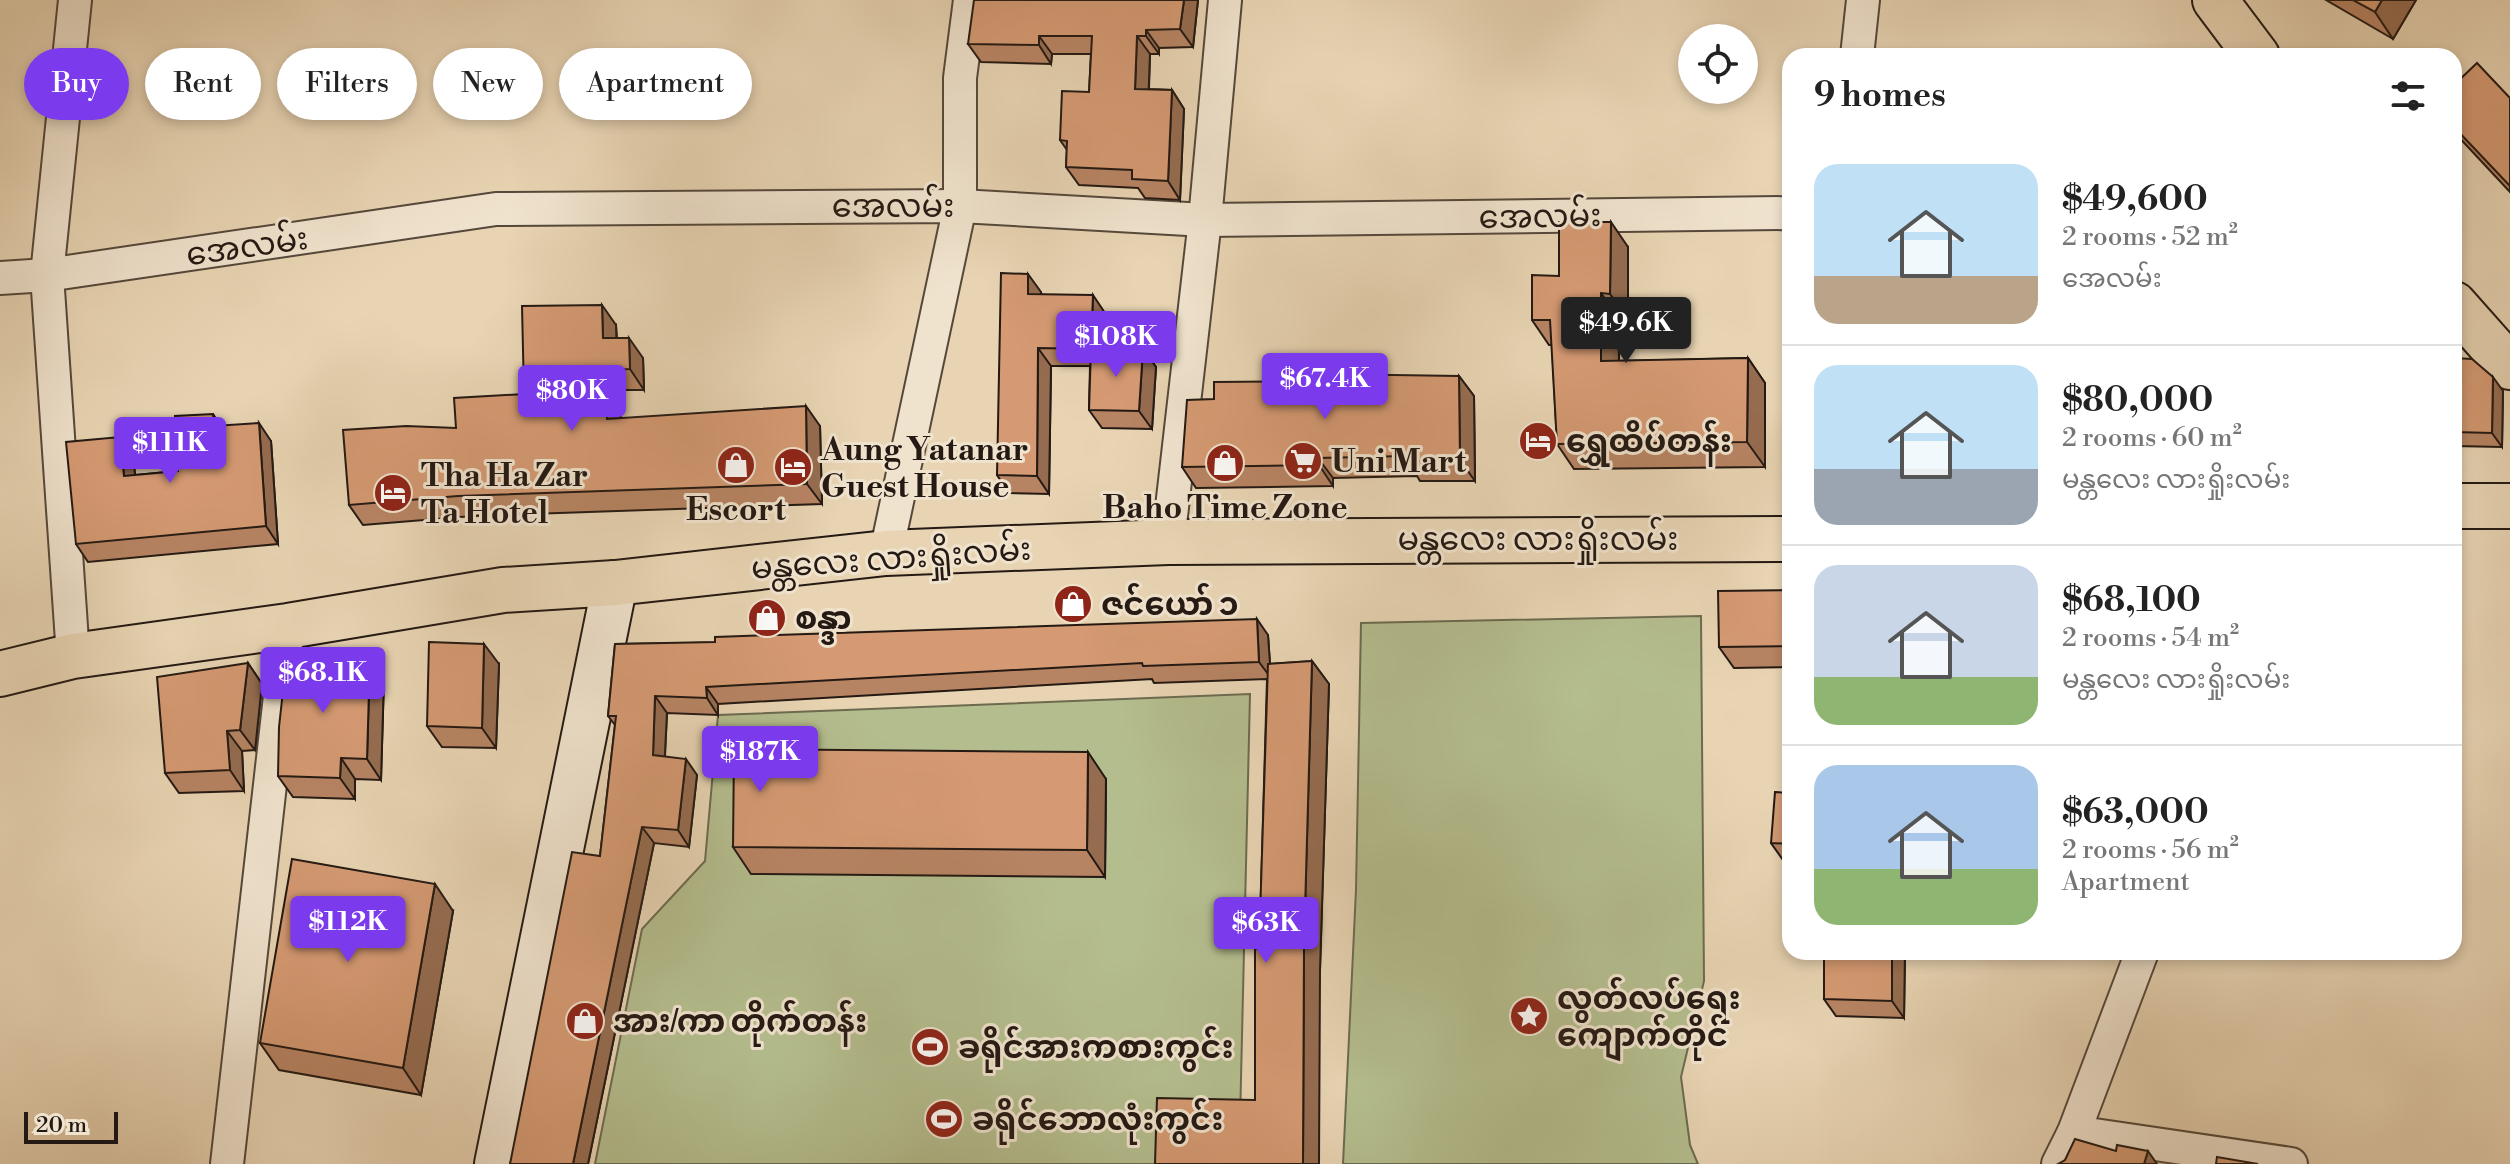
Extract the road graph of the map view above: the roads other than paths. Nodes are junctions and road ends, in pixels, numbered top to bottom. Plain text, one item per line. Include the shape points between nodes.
1 (75, 0) edge
2 (970, 0) edge
3 (1225, 0) edge
4 (1863, 0) edge
5 (2215, 0) edge
6 (1858, 48) edge
7 (2251, 48) edge
8 (960, 206) junction
9 (1782, 213) edge
10 (1205, 220) junction
11 (47, 275) junction
12 (0, 278) edge
13 (2462, 313) edge
14 (2510, 367) edge
15 (2462, 506) edge
16 (2510, 506) edge
17 (1782, 539) edge
18 (1168, 542) junction
19 (886, 553) junction
20 (615, 583) junction
21 (288, 626) junction
22 (73, 656) junction
23 (0, 674) edge
24 (2139, 960) edge
25 (2074, 1132) junction
26 (227, 1164) edge
27 (497, 1164) edge
28 (2058, 1164) edge
29 (2291, 1164) edge

1 - 11 street
2 - 8 street via 960,78
3 - 10 street
4 - 6 street
5 - 7 main road
8 - 10 street, အေလမ်း
8 - 11 street, အေလမ်း via 496,209
8 - 19 street
9 - 10 street, အေလမ်း
10 - 18 street
11 - 12 street, အေလမ်း
11 - 22 street
13 - 14 main road
15 - 16 main road
17 - 18 main road, မန္တလေး လားရှိုးလမ်း
18 - 19 main road, မန္တလေး လားရှိုးလမ်း
19 - 20 main road, မန္တလေး လားရှိုးလမ်း
20 - 21 main road, မန္တလေး လားရှိုးလမ်း via 503,590
20 - 27 street
21 - 22 main road, မန္တလေး လားရှိုးလမ်း
21 - 26 street
22 - 23 main road, မန္တလေး လားရှိုးလမ်း
24 - 25 street
25 - 28 street
25 - 29 street

